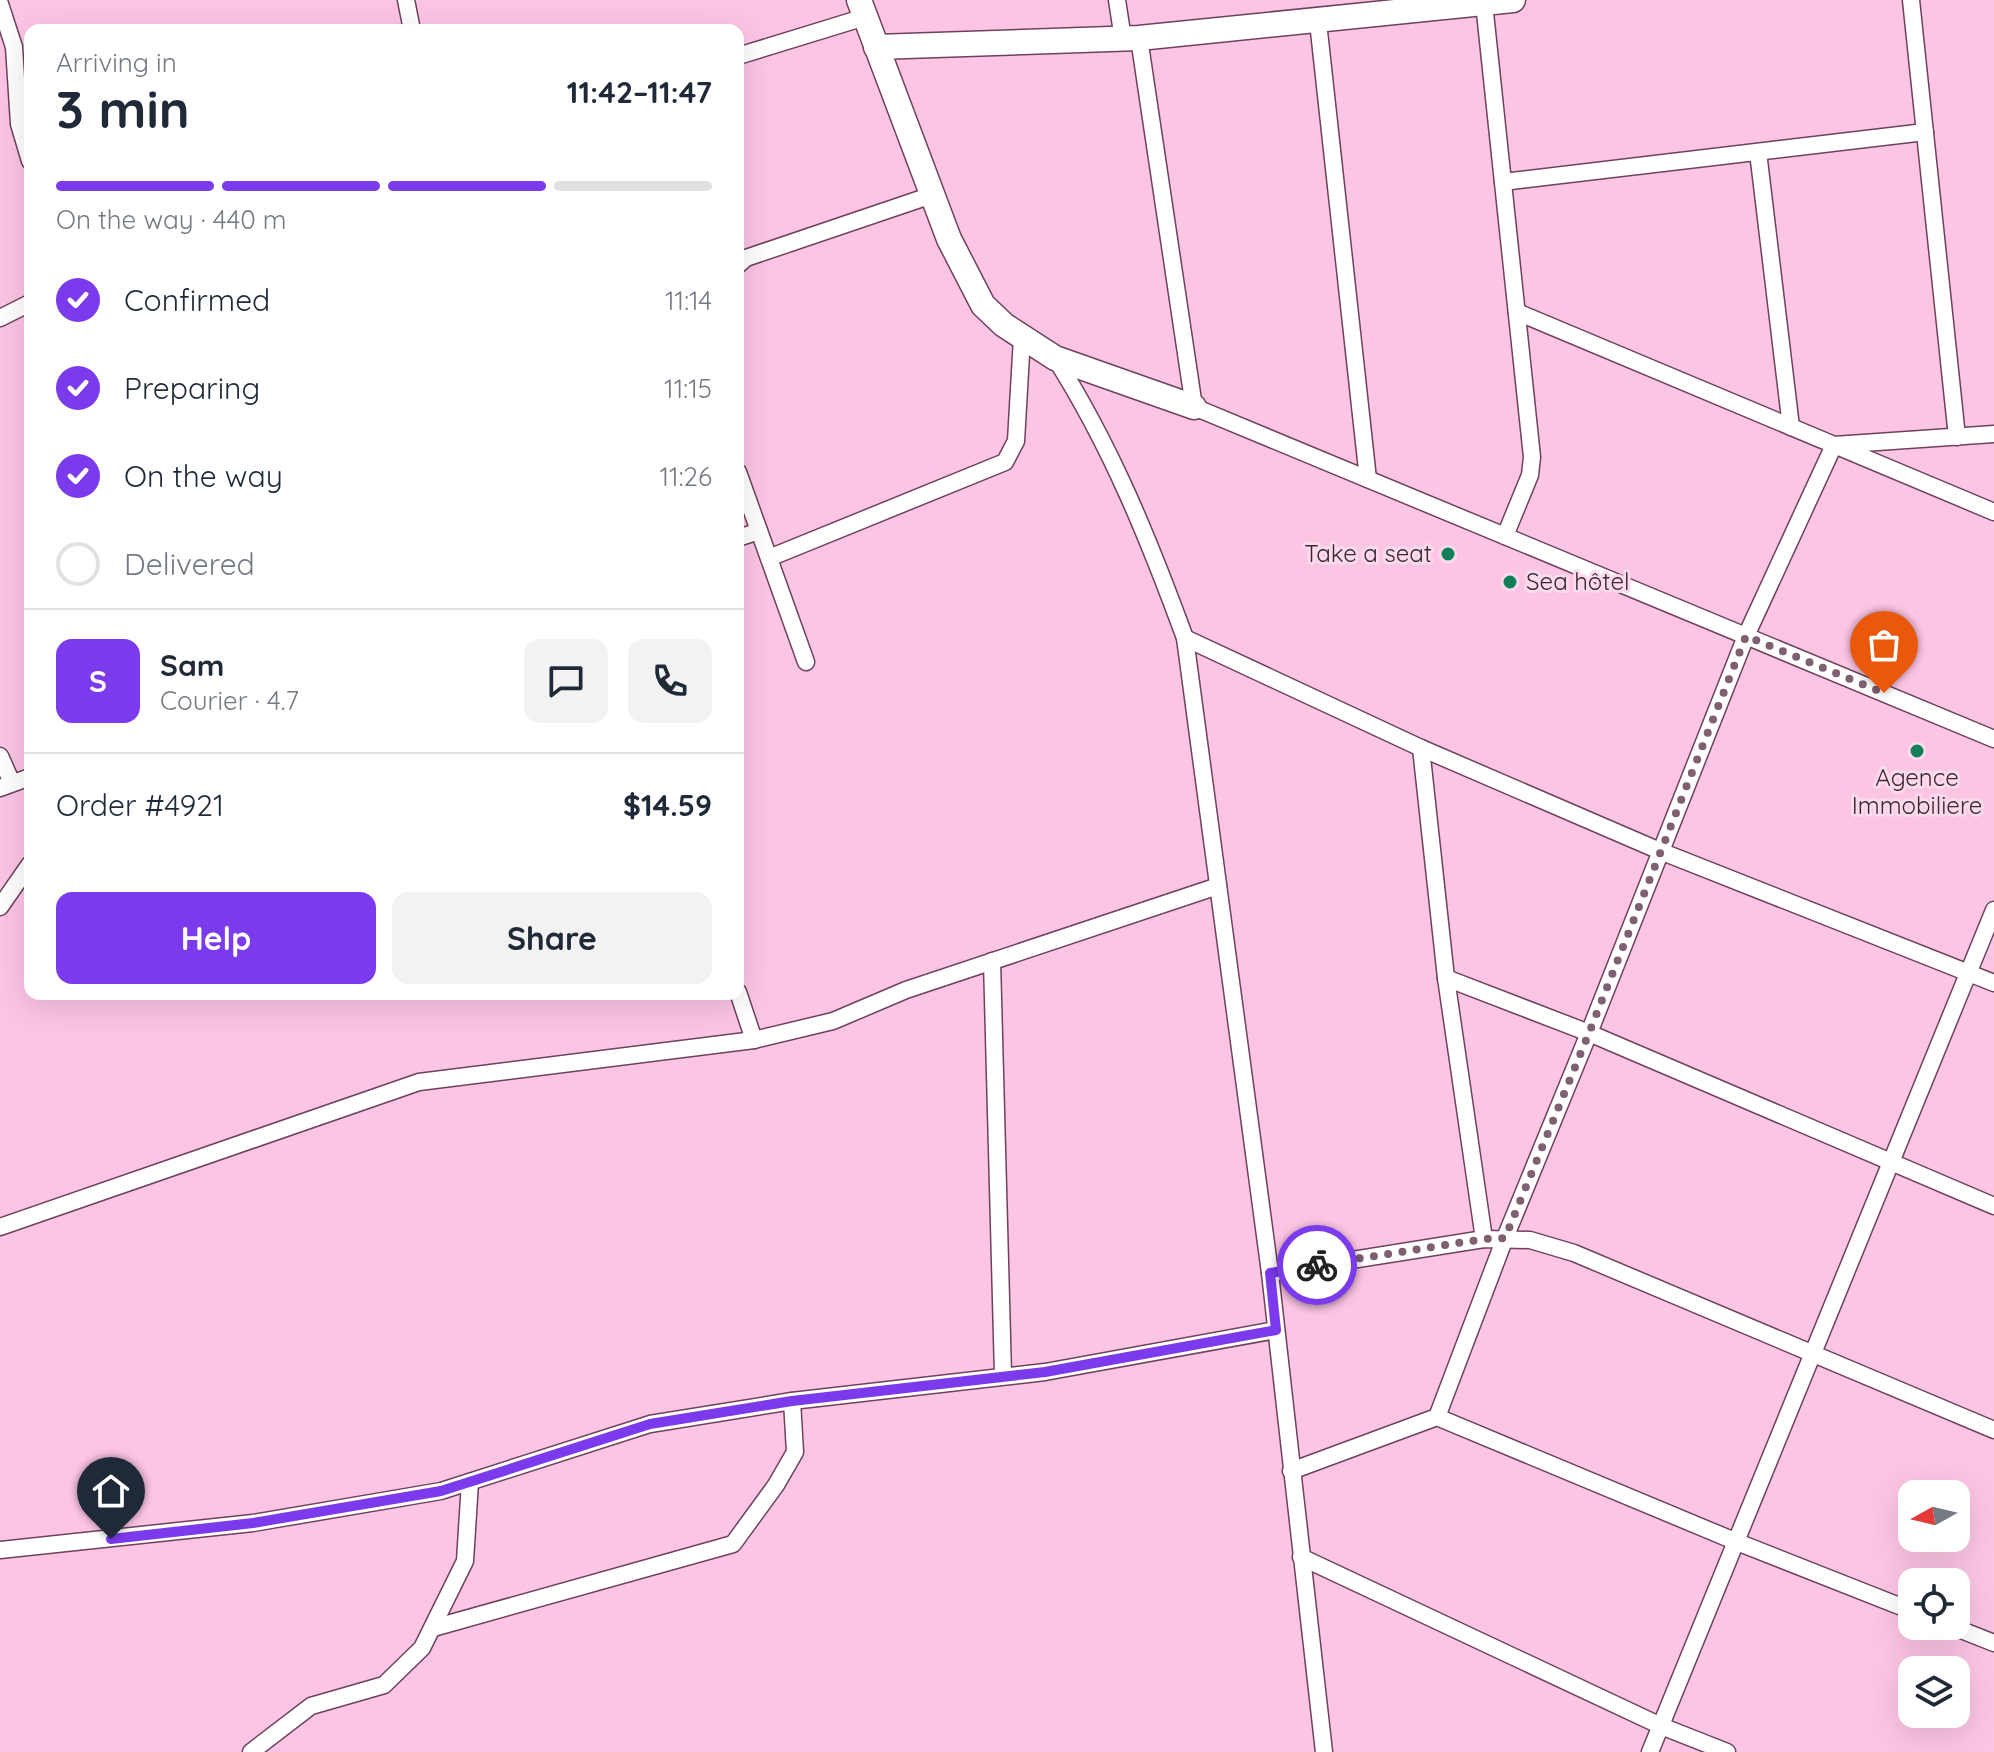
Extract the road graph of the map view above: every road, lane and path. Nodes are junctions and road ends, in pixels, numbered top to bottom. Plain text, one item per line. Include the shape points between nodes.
1 (406, 0) edge
2 (1117, 0) edge
3 (1513, 0) edge
4 (1911, 0) edge
5 (1484, 3) junction
6 (0, 4) edge
7 (862, 8) edge
8 (1318, 22) junction
9 (411, 24) edge
10 (1131, 39) junction
11 (876, 47) junction
12 (744, 54) edge
13 (1925, 132) junction
14 (24, 141) edge
15 (1758, 152) junction
16 (1503, 182) junction
17 (932, 195) junction
18 (744, 260) edge
19 (24, 306) edge
20 (1517, 312) junction
21 (0, 318) edge
22 (1022, 337) junction
23 (1055, 358) junction
24 (1194, 407) junction
25 (1791, 427) junction
26 (1994, 434) edge
27 (1957, 437) junction
28 (1834, 445) junction
29 (1368, 479) junction
30 (744, 489) edge
31 (1994, 512) edge
32 (759, 531) junction
33 (744, 536) edge
34 (1505, 536) junction
35 (769, 558) junction
36 (1746, 636) junction
37 (1185, 638) junction
38 (806, 662) dead end
39 (1994, 739) edge
40 (1421, 748) junction
41 (0, 756) edge
42 (6, 786) edge
43 (1660, 851) junction
44 (24, 873) edge
45 (1218, 886) junction
46 (0, 907) edge
47 (1994, 910) edge
48 (992, 961) junction
49 (1967, 972) junction
50 (1446, 978) junction
51 (1994, 983) edge
52 (741, 1000) edge
53 (1589, 1033) junction
54 (754, 1040) junction
55 (1892, 1163) junction
56 (1994, 1206) edge
57 (0, 1227) edge
58 (1505, 1238) junction
59 (1484, 1239) junction
60 (1270, 1273) junction
61 (1276, 1330) junction
62 (1814, 1355) junction
63 (1003, 1375) junction
64 (792, 1401) junction
65 (1437, 1417) junction
66 (1994, 1430) edge
67 (1291, 1471) junction
68 (470, 1482) junction
69 (1737, 1542) junction
70 (0, 1550) edge
71 (1301, 1557) junction
72 (1898, 1605) edge
73 (433, 1628) junction
74 (1970, 1634) edge
75 (1994, 1643) edge
76 (1661, 1726) junction
77 (251, 1752) edge
78 (1324, 1752) edge
79 (1650, 1752) edge
80 (1727, 1752) edge

1 - 9 street
2 - 10 street
3 - 5 street
4 - 13 street
5 - 8 street
5 - 16 street
6 - 14 street via 12,39
7 - 11 street
7 - 12 street
8 - 10 street
8 - 29 street
10 - 11 street
10 - 24 street
11 - 17 street
13 - 15 street
13 - 27 street
15 - 16 street
15 - 25 street
16 - 20 street
17 - 18 street
17 - 22 street via 983,305
19 - 21 street
20 - 25 street
20 - 34 street via 1532,457
22 - 23 street
22 - 35 street via 1016,441 1005,462
23 - 24 street
23 - 37 street via 1109,453
24 - 29 street
25 - 28 street
26 - 27 street
27 - 28 street
28 - 31 street
28 - 36 street
29 - 34 street
30 - 32 street
32 - 33 street
32 - 35 street
34 - 36 street
35 - 38 street
36 - 39 street
36 - 43 street
37 - 40 street
37 - 45 street
40 - 43 street
40 - 50 street
41 - 42 street
43 - 49 street
43 - 53 street
44 - 46 street
45 - 48 street
45 - 60 street
47 - 49 street
48 - 54 street via 833,1021
48 - 63 street
49 - 51 street
49 - 55 street
50 - 53 street
50 - 59 street
52 - 54 street
53 - 55 street
53 - 58 street
54 - 57 street via 419,1082
55 - 56 street
55 - 62 street
58 - 59 street
58 - 62 street via 1556,1246
58 - 65 street
59 - 60 street
60 - 61 street
61 - 63 street
61 - 67 street
62 - 66 street
62 - 69 street
63 - 64 street
64 - 68 street via 650,1424
64 - 73 street via 795,1452 733,1544
65 - 67 street
65 - 69 street
67 - 71 street
68 - 70 street via 253,1523
68 - 73 street via 465,1561
69 - 72 street
69 - 76 street
71 - 76 street
71 - 78 street
73 - 77 street via 422,1648 384,1685 311,1706
74 - 75 street
76 - 79 street
76 - 80 street

